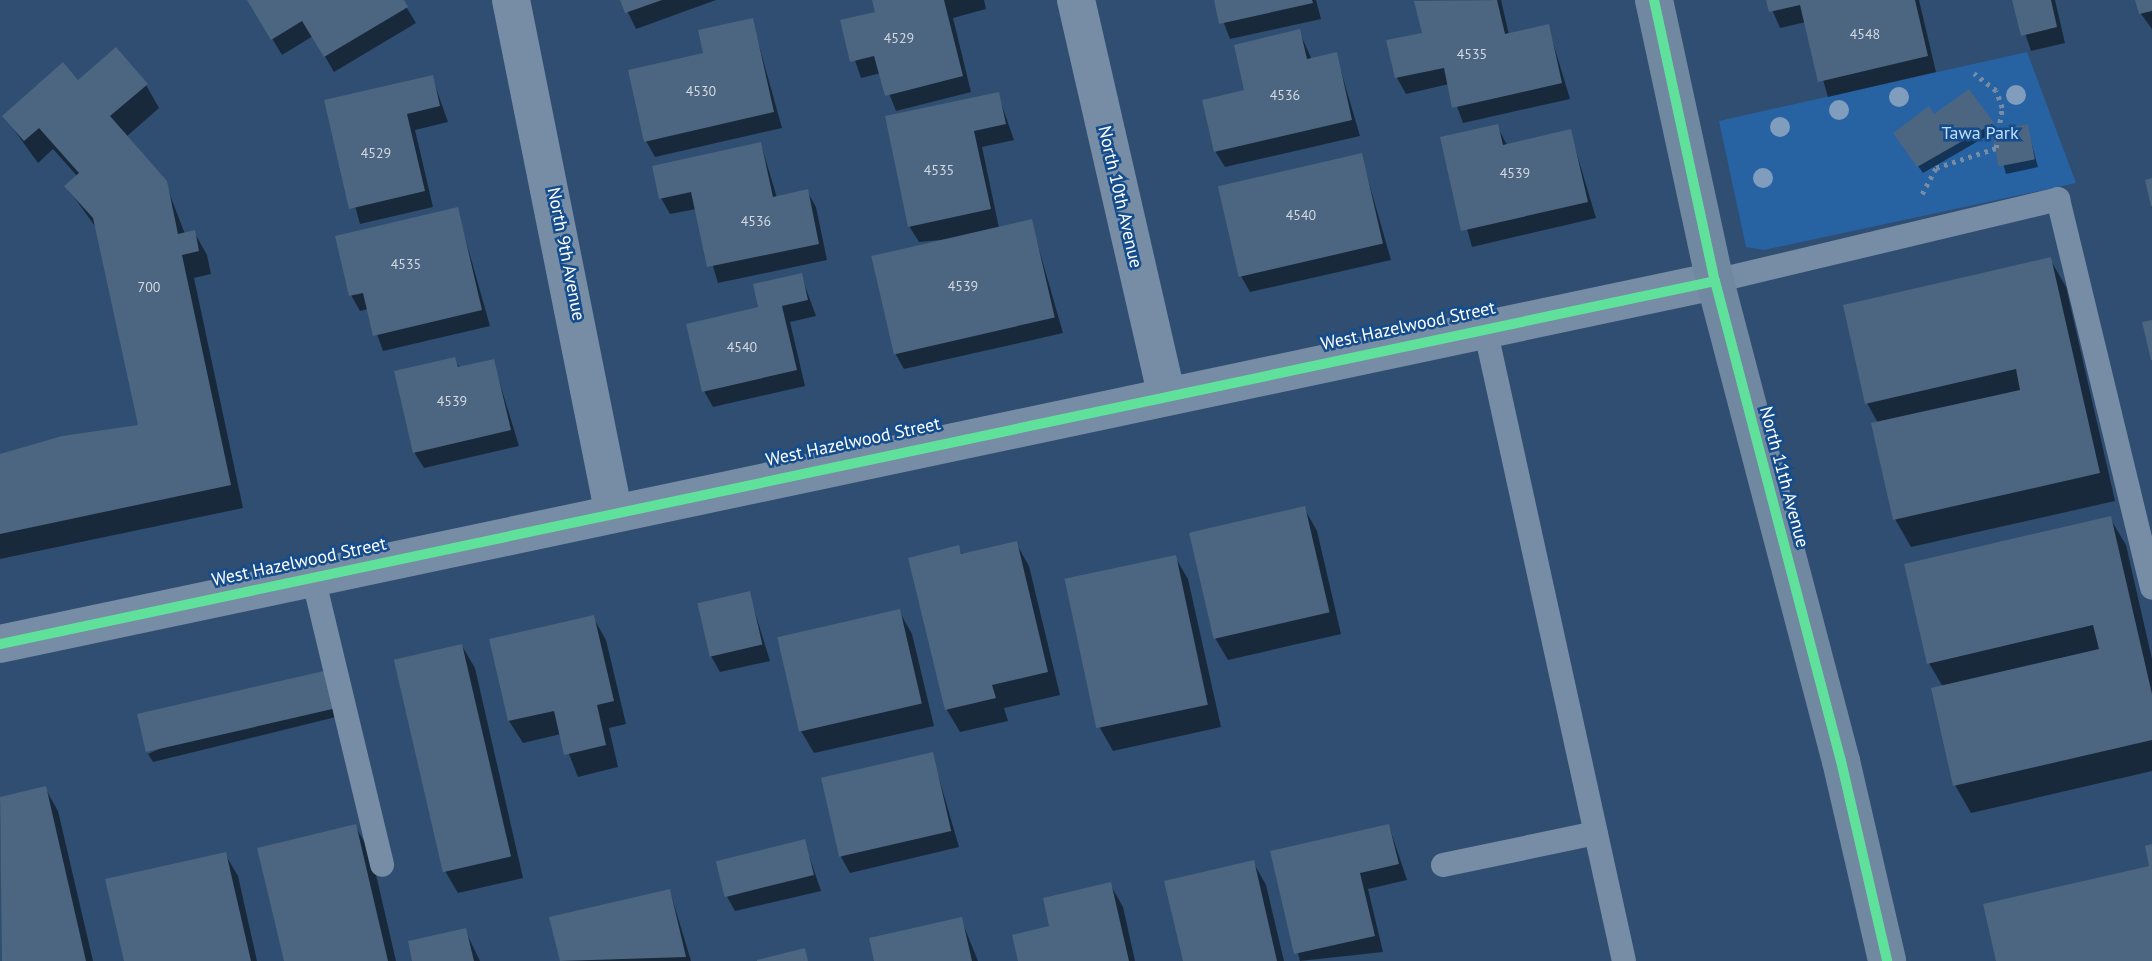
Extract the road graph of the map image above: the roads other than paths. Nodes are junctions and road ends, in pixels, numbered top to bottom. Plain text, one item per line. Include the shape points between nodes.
1 (511, 0) edge
2 (1076, 0) edge
3 (1654, 0) edge
4 (1715, 281) junction
5 (1485, 328) junction
6 (1166, 394) junction
7 (613, 510) junction
8 (313, 577) junction
9 (2152, 588) edge
10 (0, 644) edge
11 (1595, 833) junction
12 (382, 865) dead end
13 (1443, 865) dead end
14 (1624, 961) edge
15 (1887, 961) edge

1 - 7 street, North 9th Avenue
2 - 6 street, North 10th Avenue
3 - 4 street, North 11th Avenue
4 - 5 street, West Hazelwood Street
4 - 9 lane via 2058,199
4 - 15 street, North 11th Avenue via 1841,761
5 - 6 street, West Hazelwood Street
5 - 11 lane
6 - 7 street, West Hazelwood Street
7 - 8 street, West Hazelwood Street
8 - 10 street, West Hazelwood Street
8 - 12 lane
11 - 13 lane
11 - 14 lane

